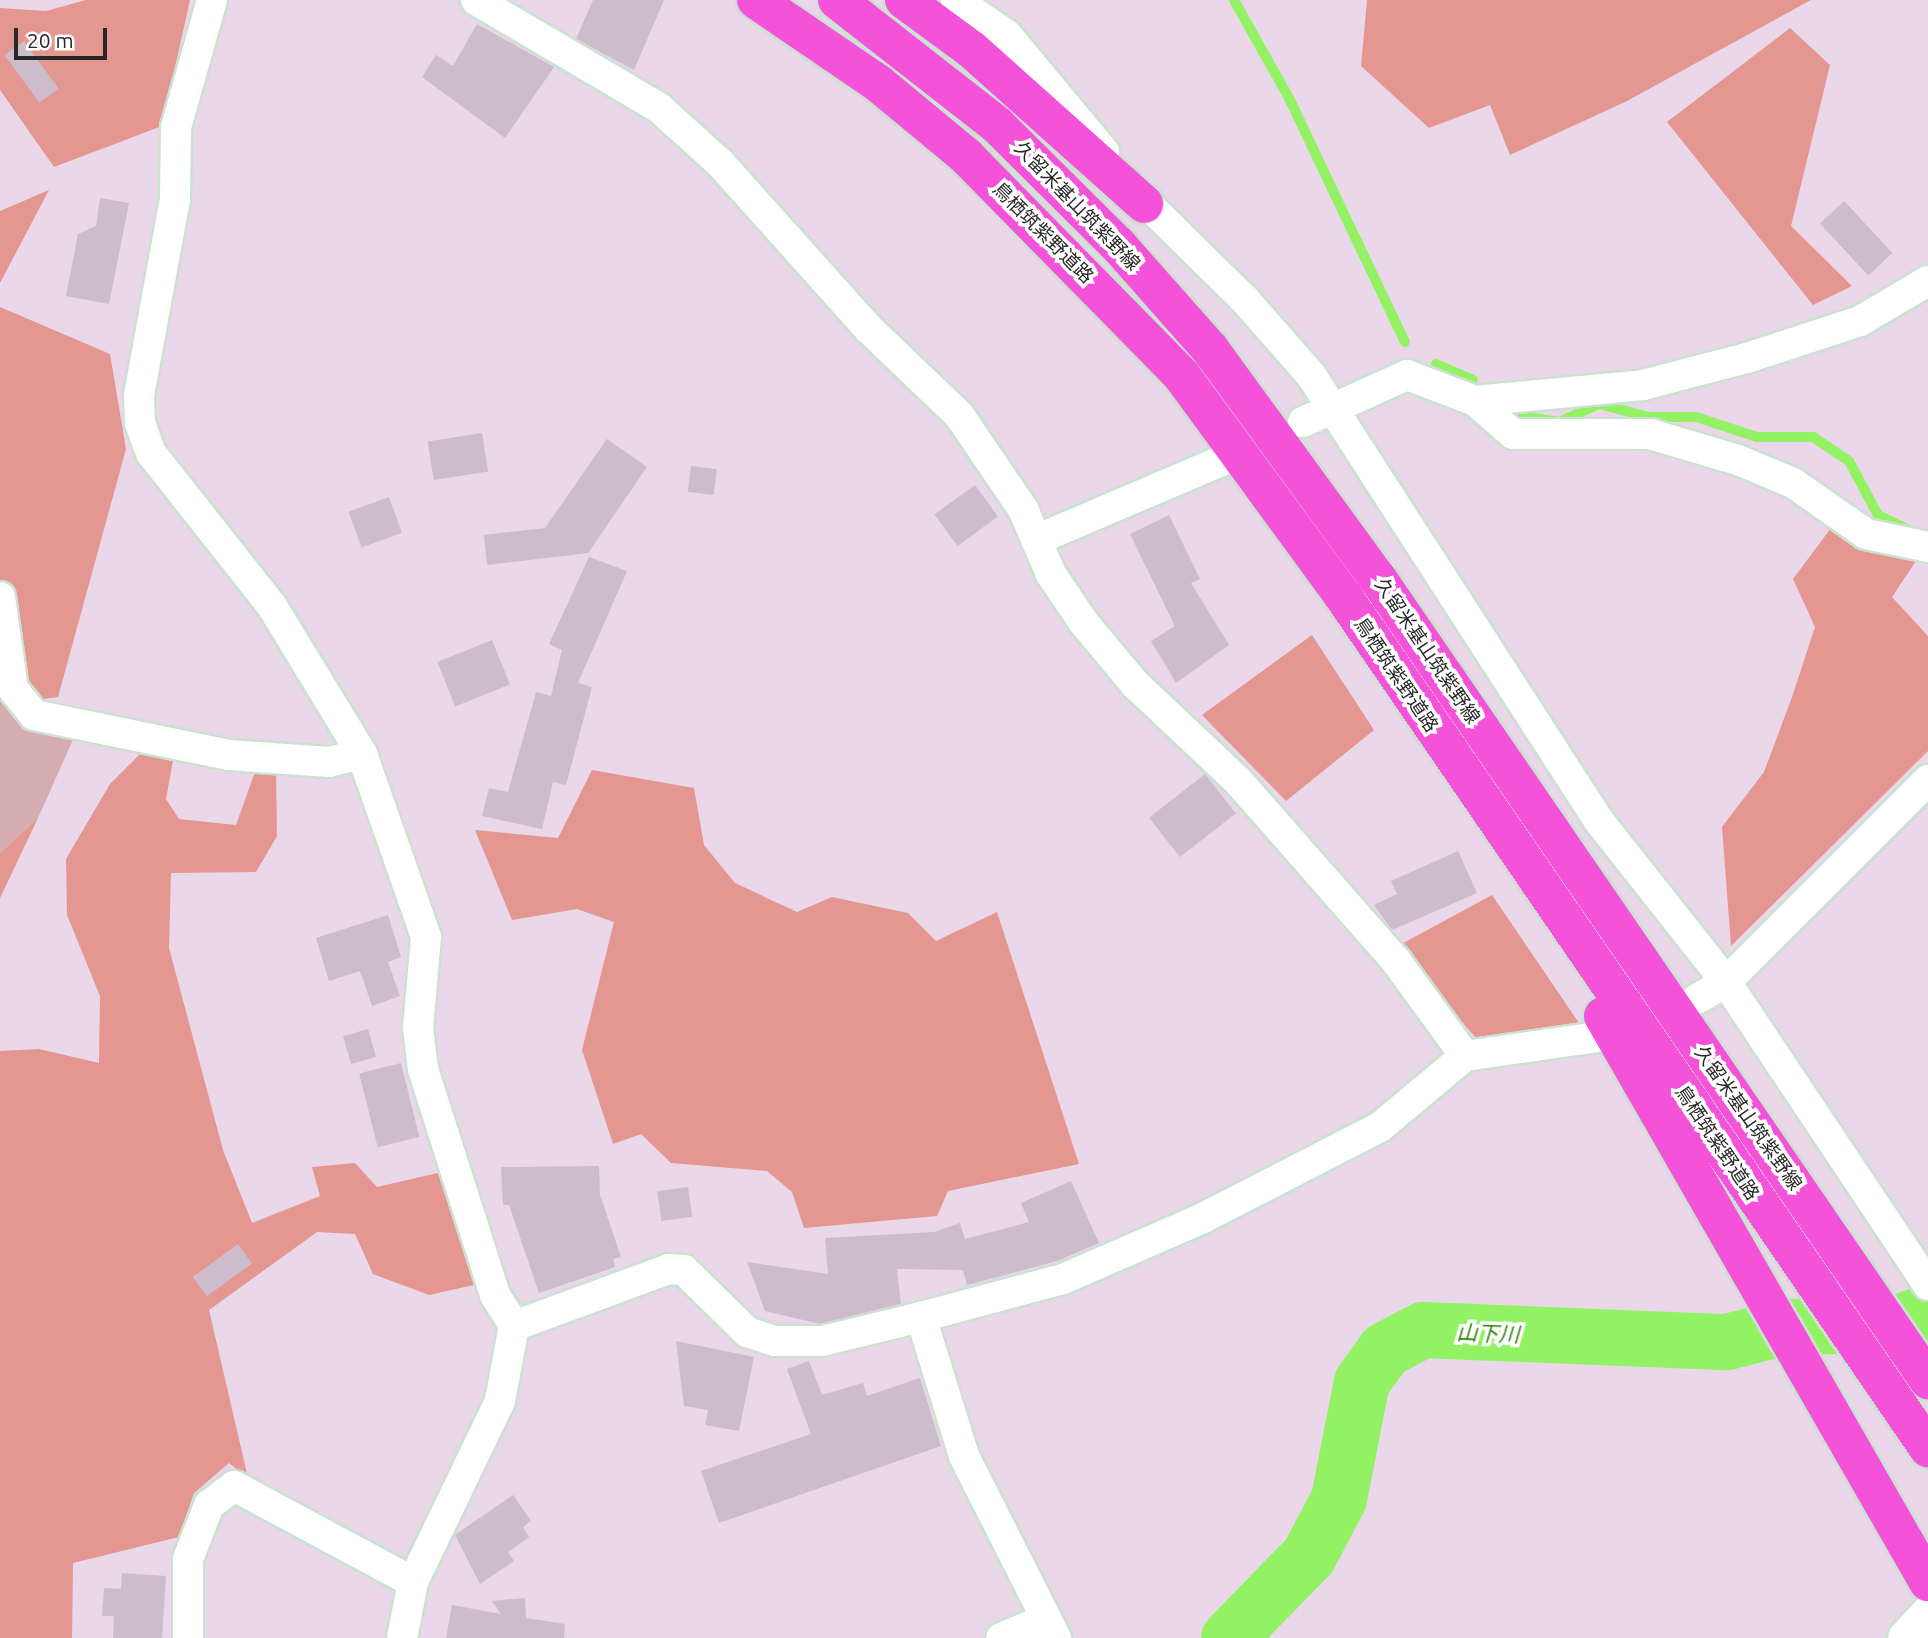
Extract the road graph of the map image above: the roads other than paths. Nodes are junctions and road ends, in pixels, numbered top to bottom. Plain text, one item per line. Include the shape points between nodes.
1 (212, 0) edge
2 (476, 0) edge
3 (756, 0) edge
4 (837, 0) edge
5 (904, 0) edge
6 (956, 0) edge
7 (1144, 204) junction
8 (1928, 281) edge
9 (1475, 401) junction
10 (1334, 409) junction
11 (1303, 422) dead end
12 (1221, 461) dead end
13 (1036, 540) junction
14 (1928, 548) edge
15 (0, 597) edge
16 (1448, 752) junction
17 (362, 754) junction
18 (1928, 780) edge
19 (1726, 982) junction
20 (1697, 999) dead end
21 (1597, 1037) dead end
22 (1465, 1056) junction
23 (1928, 1285) edge
24 (921, 1317) junction
25 (514, 1326) junction
26 (1924, 1373) edge
27 (1928, 1448) edge
28 (413, 1582) junction
29 (1928, 1582) edge
30 (1928, 1614) edge
31 (1051, 1628) edge
32 (188, 1638) edge
33 (402, 1638) edge
34 (1000, 1638) edge
35 (1906, 1638) edge

1 - 17 street via 176,127 176,199 139,396 140,424 151,453 272,606
2 - 13 street via 638,92 720,163 869,329 959,415 1023,509
3 - 16 main road, 鳥栖筑紫野道路 via 879,84 966,156 1182,376
4 - 26 main road, 久留米基山筑紫野線 via 998,126 1118,245 1210,348 1378,579
5 - 7 main road via 972,50
6 - 7 street via 1007,35
7 - 10 street via 1245,300
8 - 9 street via 1860,321 1747,358 1643,385
9 - 10 street via 1407,375
9 - 14 street via 1513,433 1650,434 1738,460 1793,483 1866,534
10 - 11 street
10 - 19 street via 1599,821
12 - 13 street
13 - 22 street via 1084,623 1135,684 1238,781 1396,961
15 - 17 street via 13,689 34,715 229,755 329,762
16 - 27 main road, 鳥栖筑紫野道路
16 - 29 main road via 1825,1412
17 - 25 street via 426,937 418,1028 426,1081 495,1295
18 - 19 street
19 - 20 street
19 - 23 street
21 - 22 street
22 - 24 street via 1380,1127 1203,1218 1063,1279
24 - 25 street via 821,1341 774,1341 747,1332 684,1270 669,1269
24 - 31 street via 964,1456
25 - 28 street via 500,1402
28 - 32 street via 234,1486 209,1505 188,1559
28 - 33 street
30 - 35 street
31 - 34 street

